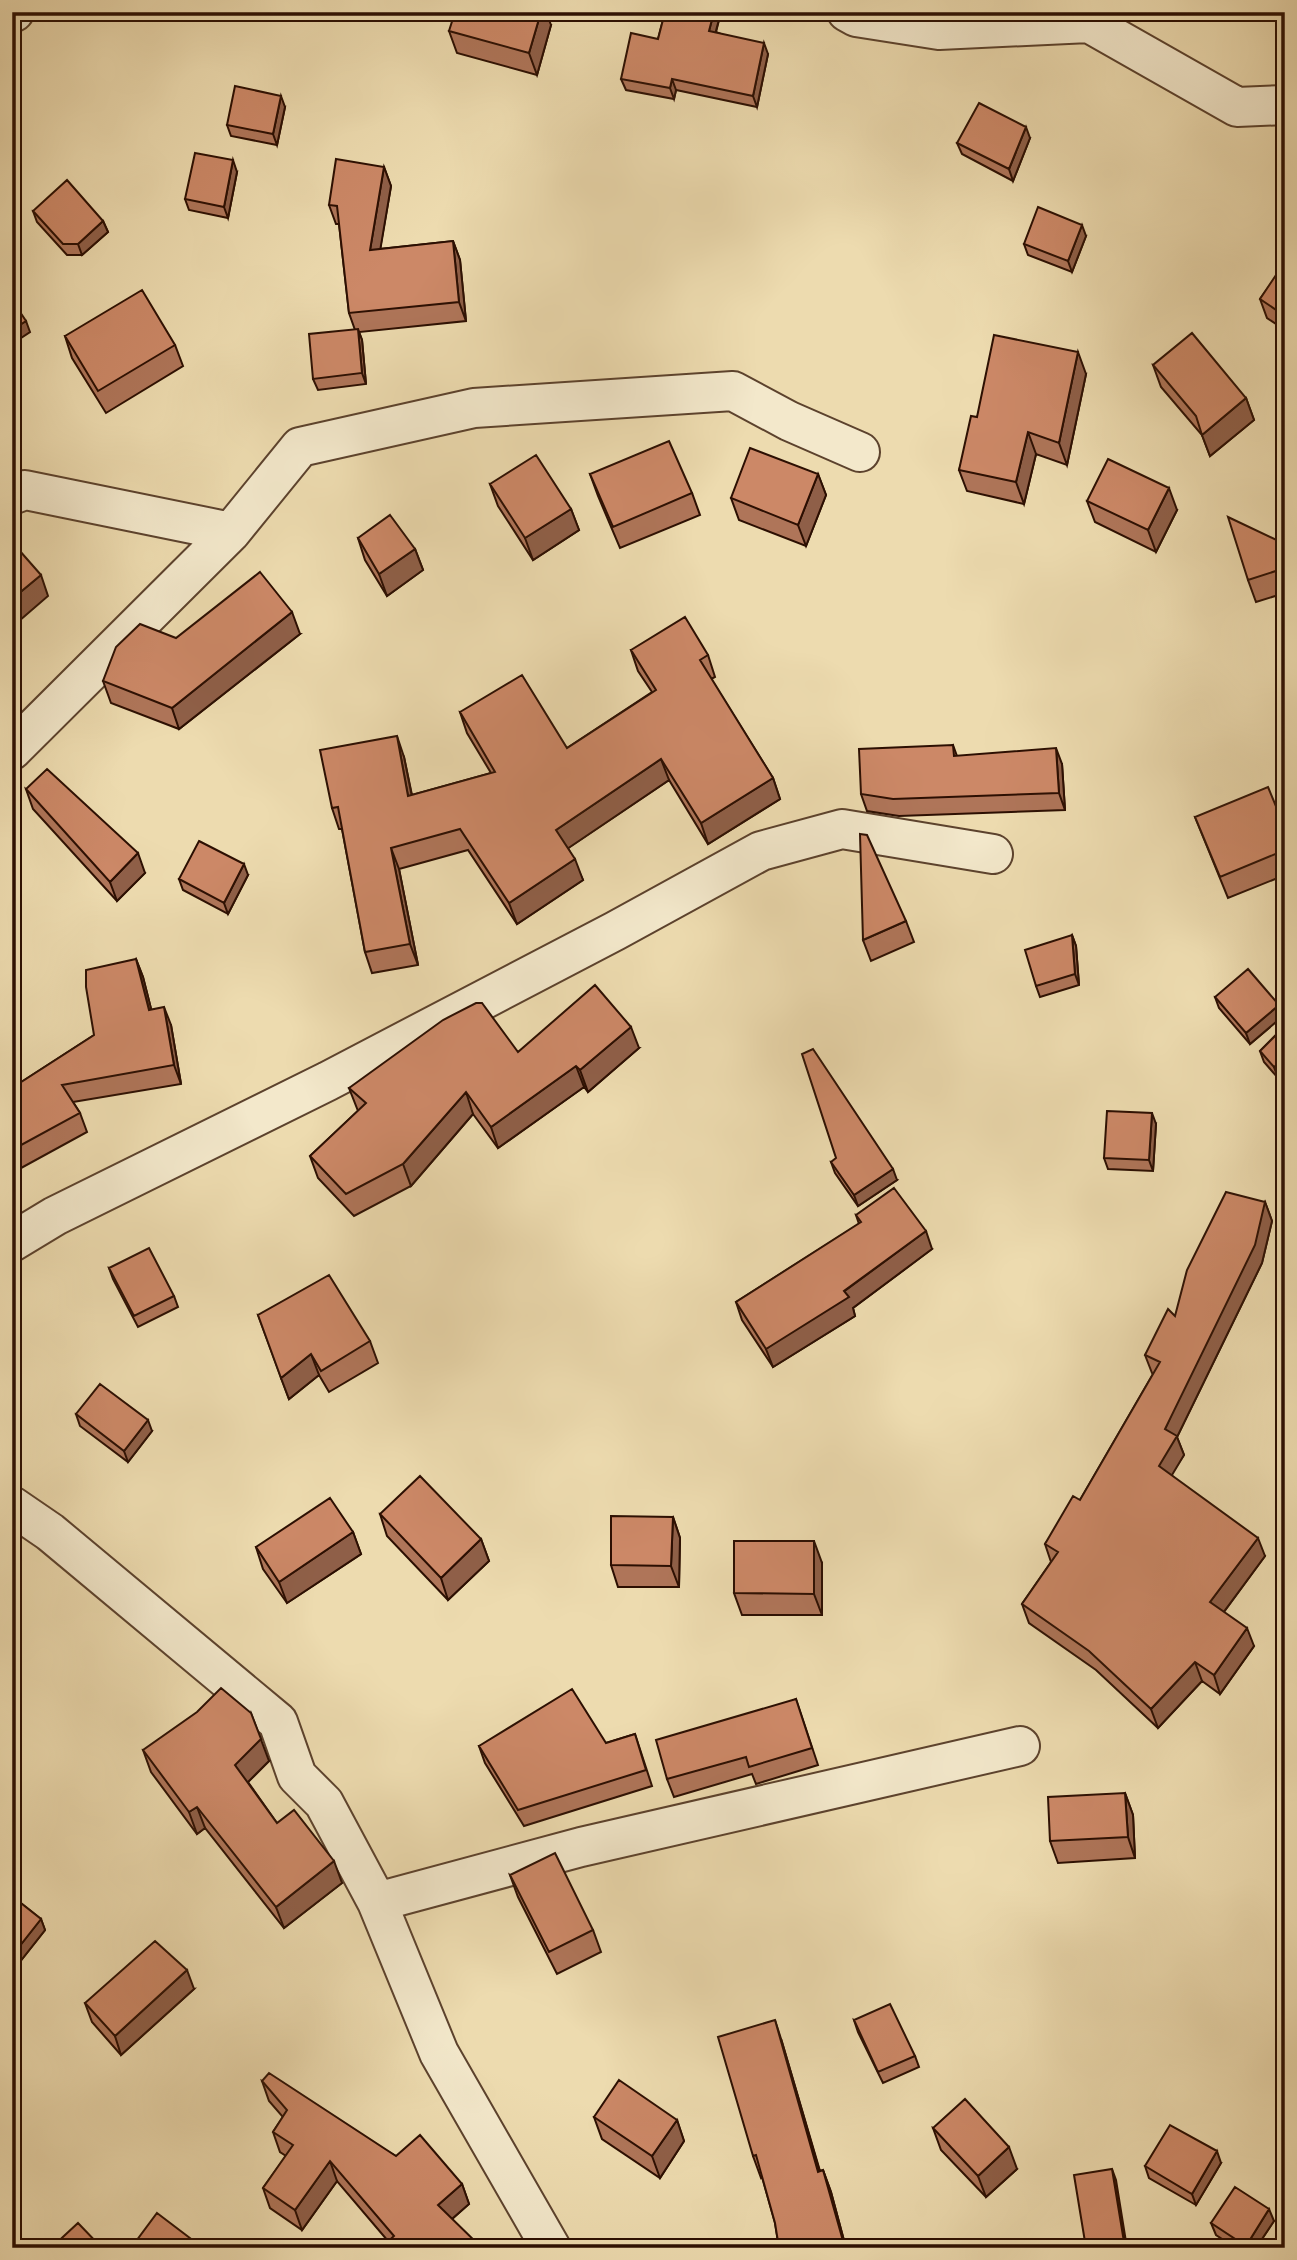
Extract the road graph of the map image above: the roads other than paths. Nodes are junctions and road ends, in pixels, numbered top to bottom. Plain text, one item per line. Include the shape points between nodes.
1 (847, 12) edge
2 (1285, 105) edge
3 (860, 452) dead end
4 (12, 495) edge
5 (231, 532) junction
6 (12, 750) edge
7 (993, 854) dead end
8 (12, 1242) edge
9 (12, 1506) edge
10 (1020, 1746) dead end
11 (377, 1902) junction
12 (551, 2248) edge

1 - 2 street via 939,30 1089,23 1237,107
3 - 5 street via 733,391 474,408 300,447
4 - 5 street via 25,490
5 - 6 street
7 - 8 street via 842,829 761,851 615,932
9 - 11 street via 50,1532 278,1722 297,1776 324,1803
10 - 11 street via 581,1847
11 - 12 street via 439,2053

